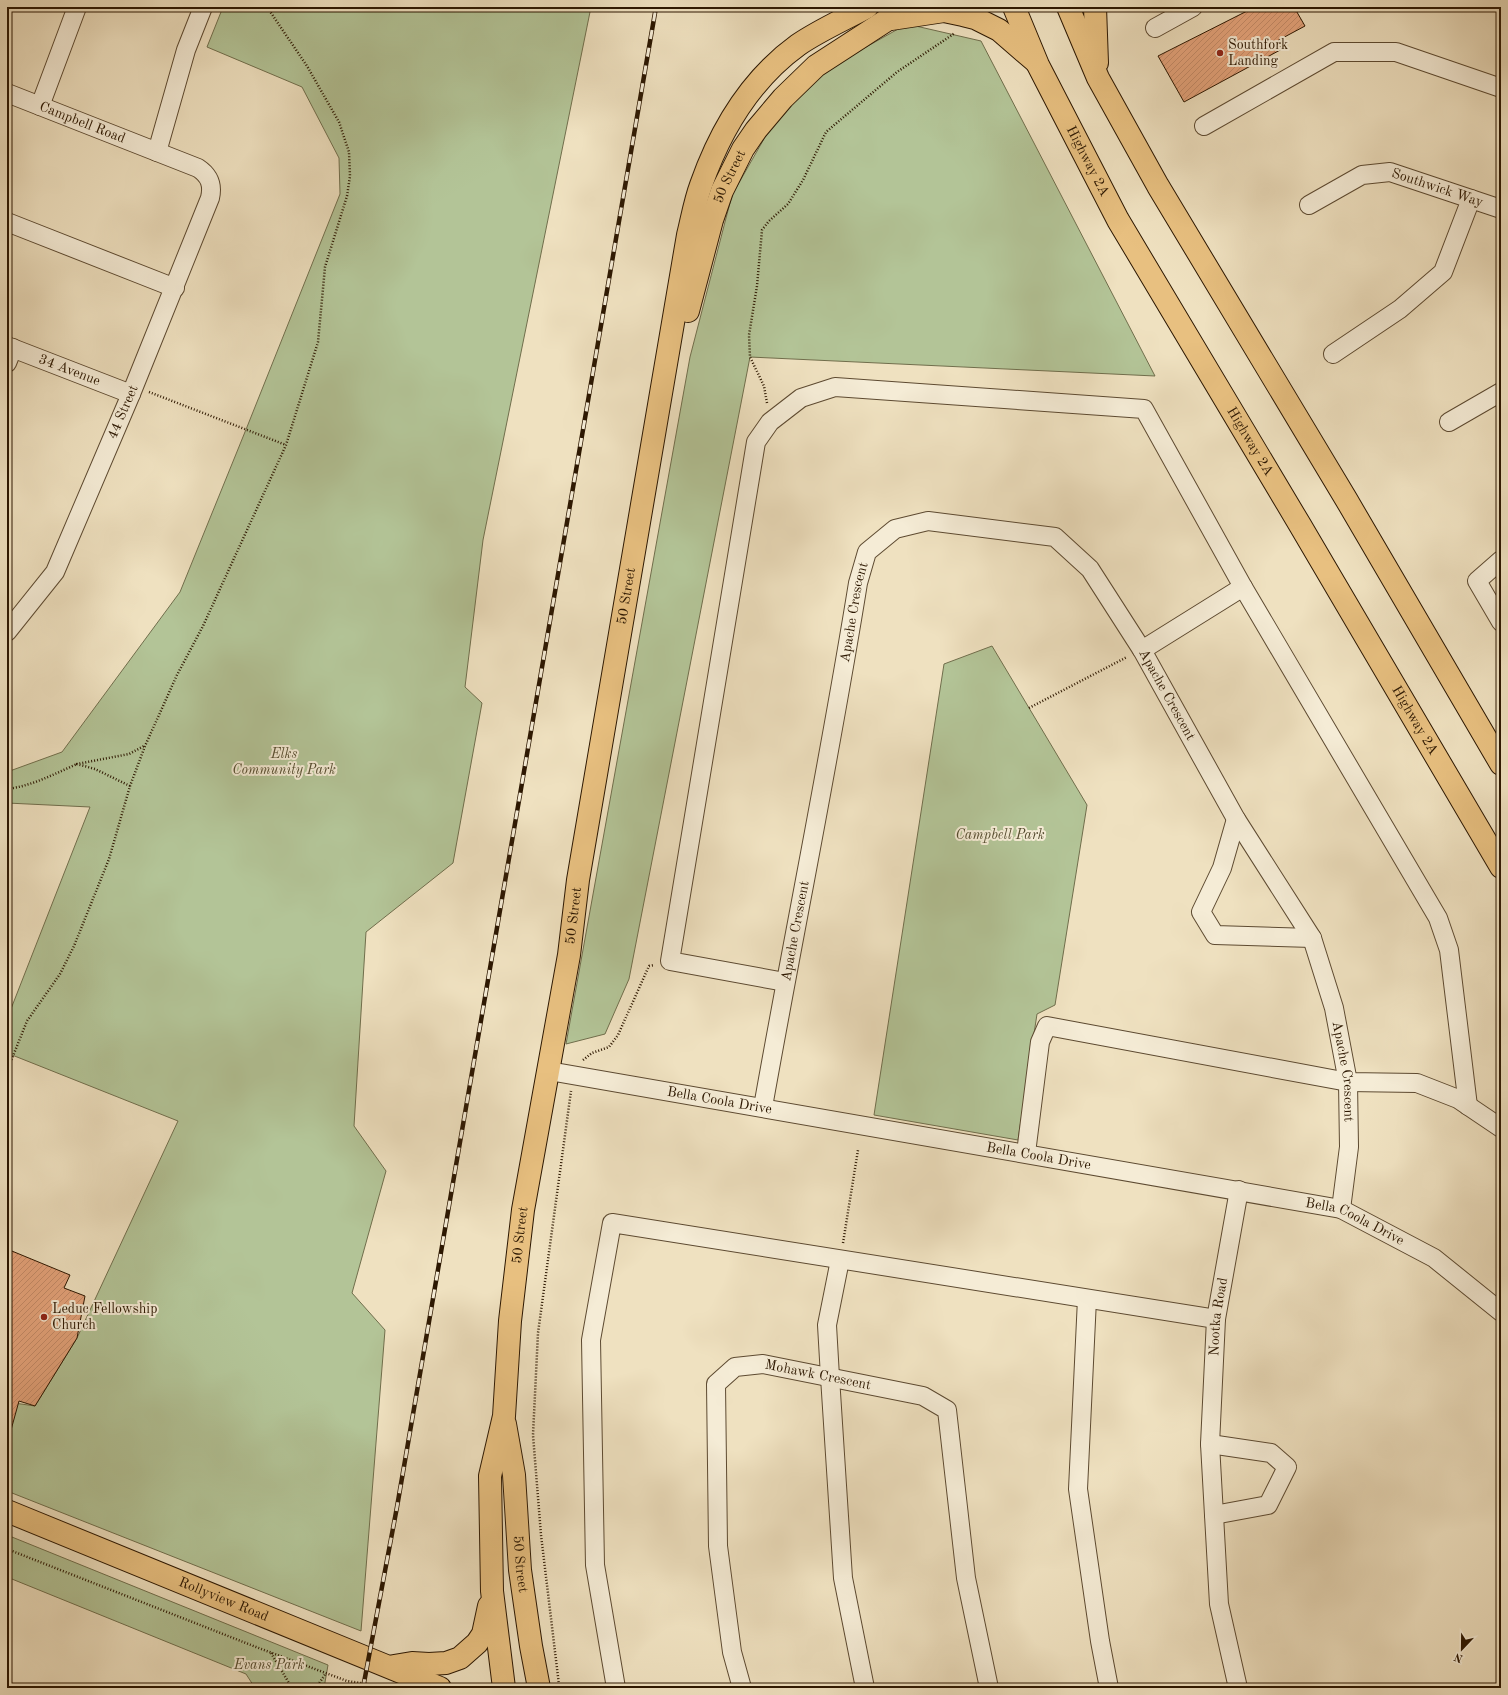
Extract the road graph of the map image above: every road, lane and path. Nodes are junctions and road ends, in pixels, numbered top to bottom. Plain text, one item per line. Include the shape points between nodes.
1 (77, 7) edge
2 (203, 7) edge
3 (267, 7) edge
4 (867, 7) edge
5 (907, 7) edge
6 (1014, 7) edge
7 (1068, 7) edge
8 (1095, 7) edge
9 (1193, 7) edge
10 (885, 20) junction
11 (1155, 28) dead end
12 (956, 32) dead end
13 (1038, 65) junction
14 (1098, 78) junction
15 (1501, 88) edge
16 (7, 93) edge
17 (40, 106) junction
18 (1204, 126) dead end
19 (158, 152) junction
20 (210, 180) joint
21 (1471, 199) junction
22 (1309, 205) dead end
23 (1501, 209) edge
24 (7, 222) edge
25 (175, 288) junction
26 (9, 353) edge
27 (1333, 354) dead end
28 (134, 388) junction
29 (1501, 392) edge
30 (658, 416) junction
31 (770, 422) junction
32 (1448, 422) dead end
33 (286, 445) junction
34 (1501, 560) edge
35 (1243, 588) junction
36 (1501, 622) edge
37 (7, 632) edge
38 (1142, 650) junction
39 (1029, 708) dead end
40 (145, 746) junction
41 (77, 764) junction
42 (1501, 764) edge
43 (130, 786) junction
44 (7, 789) edge
45 (1236, 819) junction
46 (1501, 867) edge
47 (1312, 938) junction
48 (670, 961) junction
49 (785, 982) junction
50 (7, 1071) edge
51 (549, 1071) junction
52 (573, 1076) junction
53 (1348, 1082) junction
54 (1468, 1106) junction
55 (763, 1107) junction
56 (1501, 1128) edge
57 (858, 1150) dead end
58 (1026, 1153) junction
59 (1239, 1190) junction
60 (1340, 1209) junction
61 (840, 1260) junction
62 (1087, 1299) junction
63 (1501, 1312) edge
64 (1216, 1319) junction
65 (830, 1377) junction
66 (504, 1416) junction
67 (1210, 1444) junction
68 (7, 1511) edge
69 (1214, 1515) junction
70 (7, 1549) edge
71 (492, 1591) junction
72 (271, 1653) junction
73 (326, 1673) junction
74 (389, 1677) edge
75 (292, 1688) edge
76 (316, 1688) edge
77 (440, 1688) edge
78 (504, 1688) edge
79 (539, 1688) edge
80 (560, 1688) edge
81 (616, 1688) edge
82 (742, 1688) edge
83 (865, 1688) edge
84 (989, 1688) edge
85 (1109, 1688) edge
86 (1238, 1688) edge

1 - 17 street
2 - 19 street via 186,50
3 - 33 path via 307,66 339,122 349,152 350,176 347,196 325,268 318,342
4 - 30 main road, 50 Street via 798,45 773,66 746,96 717,143 700,186 688,235
5 - 10 main road, 50 Street
6 - 13 main road, Highway 2A
7 - 14 main road
8 - 14 main road
9 - 11 street
10 - 13 main road via 944,11 975,18 999,30
10 - 30 main road, 50 Street via 816,66 783,98 743,149 722,191 712,220 680,348
12 - 31 path via 897,72 826,132 803,180 788,204 768,221 762,230 749,335 750,357 764,386
13 - 46 main road, Highway 2A via 1118,220
14 - 42 main road via 1158,186
15 - 18 street via 1396,52 1334,52
16 - 17 street, Campbell Road
17 - 19 street, Campbell Road
19 - 20 street, Campbell Road via 198,168
20 - 25 street, 44 Street via 210,198
21 - 22 street, Southwick Way via 1390,172 1362,175
21 - 23 street, Southwick Way
21 - 27 street via 1443,272 1400,309
24 - 25 street
25 - 28 street, 44 Street
26 - 28 street, 34 Avenue
28 - 33 path
28 - 37 street, 44 Street via 54,572
29 - 32 street
30 - 51 main road, 50 Street via 578,880 569,955
31 - 35 street via 801,398 835,387 1144,408
31 - 48 street via 756,442
33 - 40 path
34 - 36 street via 1477,581
35 - 38 street
35 - 54 street via 1438,918 1449,950
38 - 39 path
38 - 45 street, Apache Crescent
38 - 49 street, Apache Crescent via 1090,569 1055,537 928,521 895,529 867,552 858,583
40 - 41 path via 129,754
40 - 43 path
41 - 43 path via 95,769
41 - 44 path via 19,788
43 - 50 path via 110,859 74,946 60,974 27,1021
45 - 47 street, Apache Crescent
45 - 47 street via 1222,868 1201,912 1215,935
47 - 53 street, Apache Crescent via 1334,1008
48 - 49 street
48 - 52 path via 648,966 618,1035 609,1048 592,1053 580,1062
49 - 55 street, Apache Crescent
51 - 52 street, Bella Coola Drive
51 - 66 main road, 50 Street via 523,1210 510,1321
52 - 55 street, Bella Coola Drive
52 - 80 path via 538,1333 533,1435 541,1535
53 - 54 street via 1417,1083 1458,1099
53 - 58 street via 1047,1026 1040,1042
53 - 60 street, Apache Crescent via 1349,1147
54 - 56 street
55 - 58 street, Bella Coola Drive
57 - 61 path
58 - 59 street, Bella Coola Drive
59 - 60 street, Bella Coola Drive
59 - 64 street, Nootka Road
60 - 63 street, Bella Coola Drive via 1434,1258
61 - 62 street
61 - 65 street via 827,1326
61 - 81 street via 612,1223 592,1340 595,1565
62 - 64 street
62 - 85 street via 1078,1489
64 - 67 street, Nootka Road
65 - 82 street, Mohawk Crescent via 763,1364 735,1367 716,1384 718,1546 732,1652
65 - 83 street via 843,1578
65 - 84 street, Mohawk Crescent via 923,1396 947,1410 966,1578
66 - 71 main road, 50 Street via 490,1476
66 - 79 main road, 50 Street via 514,1475 520,1570
67 - 69 street, Nootka Road
67 - 69 street via 1271,1453 1287,1467 1268,1505
68 - 74 main road, Rollyview Road
69 - 86 street, Nootka Road via 1219,1604
70 - 72 path
71 - 74 main road via 483,1634 477,1644 460,1658 446,1663 412,1663
71 - 78 main road, 50 Street
72 - 73 path
72 - 75 path
73 - 74 path via 347,1681
73 - 76 path
74 - 77 main road, Rollyview Road

